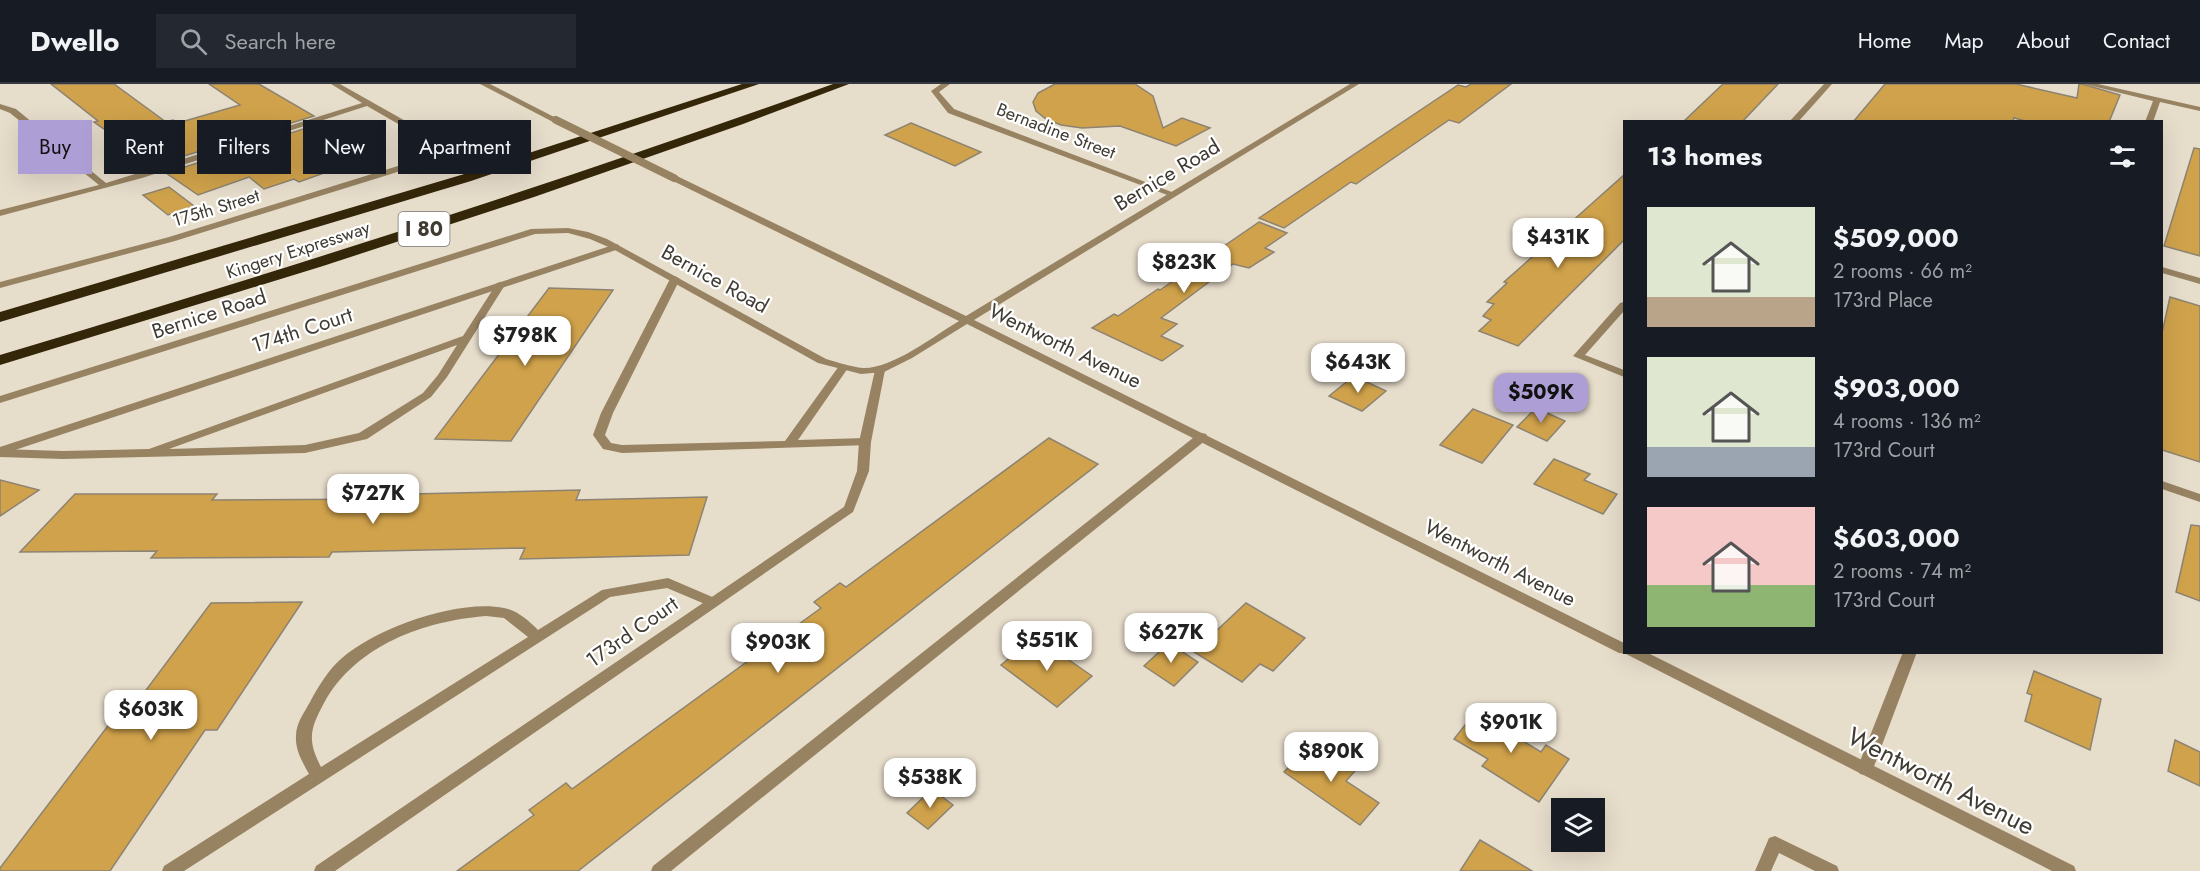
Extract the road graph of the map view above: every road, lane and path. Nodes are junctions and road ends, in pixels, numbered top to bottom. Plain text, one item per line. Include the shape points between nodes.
1 (335, 84) edge
2 (484, 84) edge
3 (753, 84) edge
4 (843, 84) edge
5 (946, 84) edge
6 (1355, 84) edge
7 (1828, 84) edge
8 (2088, 84) edge
9 (2157, 99) junction
10 (368, 103) junction
11 (0, 106) edge
12 (2200, 109) edge
13 (1795, 120) edge
14 (2150, 120) edge
15 (105, 186) junction
16 (1173, 194) junction
17 (0, 213) edge
18 (616, 247) junction
19 (2163, 270) edge
20 (675, 279) junction
21 (2200, 281) edge
22 (0, 285) edge
23 (500, 285) junction
24 (1623, 306) edge
25 (0, 317) edge
26 (966, 320) junction
27 (467, 338) junction
28 (0, 360) edge
29 (843, 368) junction
30 (880, 370) junction
31 (1623, 374) edge
32 (0, 400) edge
33 (1202, 437) junction
34 (865, 442) junction
35 (789, 444) junction
36 (0, 452) edge
37 (145, 453) junction
38 (2163, 485) edge
39 (2200, 498) edge
40 (712, 602) junction
41 (537, 637) junction
42 (1623, 648) edge
43 (1636, 654) edge
44 (1909, 654) edge
45 (1865, 769) junction
46 (318, 777) junction
47 (2048, 866) edge
48 (170, 871) edge
49 (322, 871) edge
50 (659, 871) edge
51 (1763, 871) edge
52 (1831, 871) edge
53 (2068, 871) edge

1 - 10 street
2 - 26 street, Wentworth Avenue, bridge
3 - 25 highway, Kingery Expressway / I 80 via 466,178
4 - 28 highway, Kingery Expressway / I 80 via 508,201
5 - 16 street, Bernadine Street via 935,91 951,111
6 - 16 street, Bernice Road
7 - 13 street
8 - 9 street
9 - 12 street
9 - 14 street
10 - 15 street
10 - 22 street, 175th Street via 429,138 437,152 404,167 172,239
11 - 15 street via 13,111
15 - 17 street
16 - 26 street, Bernice Road
18 - 20 street, Bernice Road
18 - 23 street, 174th Court
18 - 32 street, Bernice Road via 583,231 534,231
19 - 21 street
20 - 29 street, Bernice Road via 822,361
20 - 35 street via 607,413 598,435 600,440 622,449
23 - 27 street
23 - 36 street, 174th Court
24 - 31 street via 1578,356
26 - 30 street, Bernice Road
26 - 33 street, Wentworth Avenue
27 - 37 street
27 - 37 street via 427,395 363,436 305,449
29 - 30 street, Bernice Road
29 - 35 street
30 - 34 street, 173rd Court
33 - 42 street, Wentworth Avenue
33 - 50 street
34 - 35 street
34 - 40 street, 173rd Court via 862,471 849,509
36 - 37 street
38 - 39 street
40 - 41 street via 668,583 607,593
40 - 49 street, 173rd Court
41 - 46 street
41 - 46 street via 518,619 504,613 434,618 390,636 348,660 321,695 304,729 306,752
43 - 45 street, Wentworth Avenue
44 - 45 street
45 - 47 street, Wentworth Avenue
46 - 48 street
47 - 53 street, Wentworth Avenue
51 - 52 street via 1775,843

